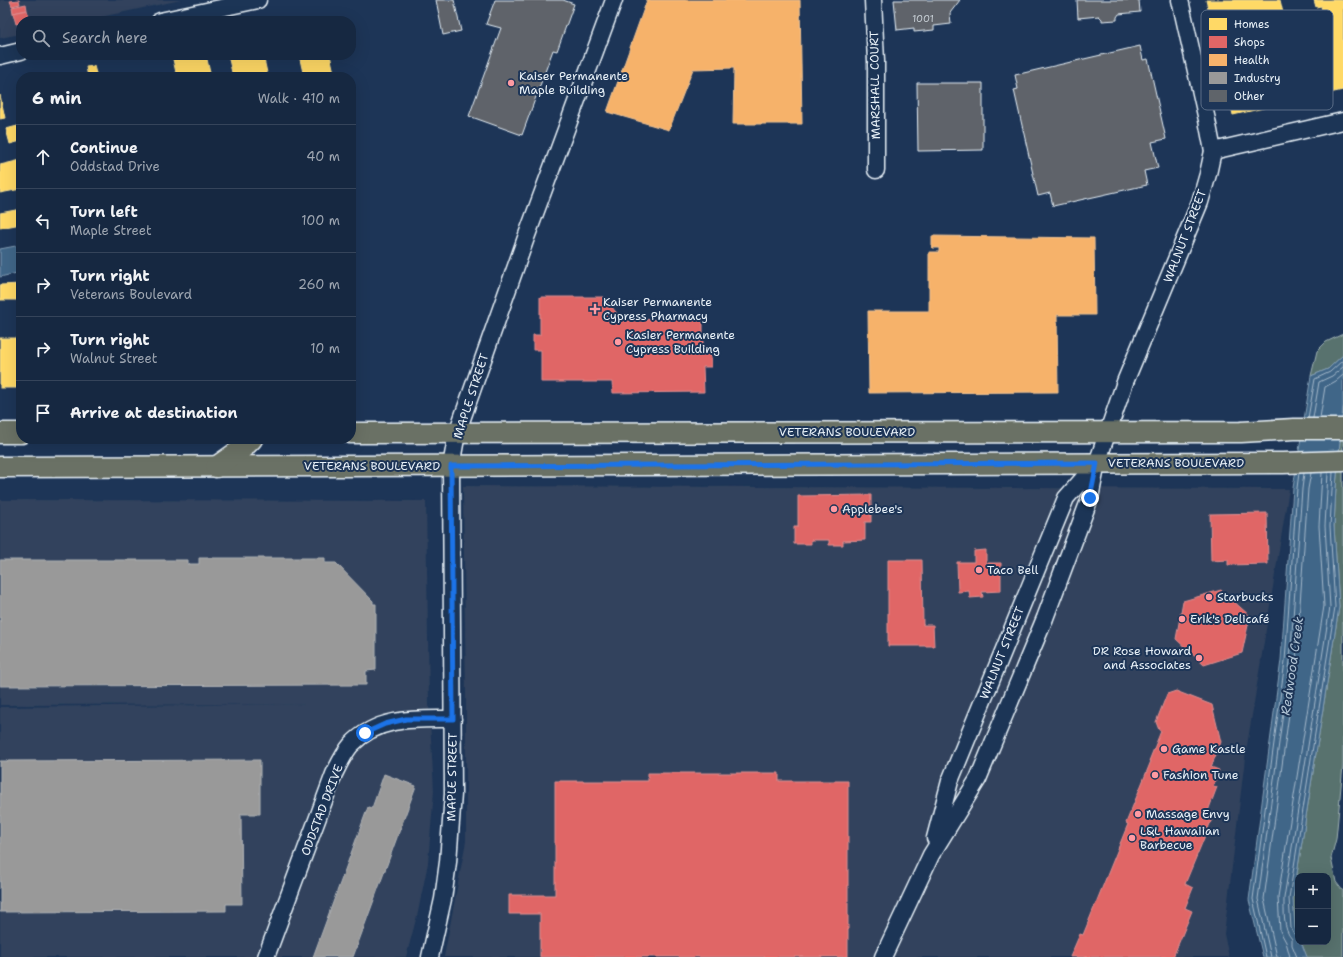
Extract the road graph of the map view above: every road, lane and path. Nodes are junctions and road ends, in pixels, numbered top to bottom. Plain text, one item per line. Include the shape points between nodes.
1 (257, 0) edge
2 (614, 0) edge
3 (874, 0) edge
4 (1180, 0) edge
5 (183, 16) edge
6 (16, 52) edge
7 (0, 56) edge
8 (1201, 90) edge
9 (1206, 110) edge
10 (1343, 121) edge
11 (1213, 151) junction
12 (876, 170) dead end
13 (1343, 429) edge
14 (16, 432) edge
15 (1108, 432) junction
16 (0, 433) edge
17 (356, 433) edge
18 (457, 433) junction
19 (247, 444) edge
20 (1343, 461) edge
21 (1097, 463) junction
22 (451, 466) junction
23 (0, 467) edge
24 (216, 467) junction
25 (453, 719) junction
26 (931, 855) junction
27 (266, 957) edge
28 (430, 957) edge
29 (883, 957) edge

1 - 5 street
2 - 18 street, MAPLE STREET
3 - 12 street, MARSHALL COURT
4 - 8 street, WALNUT STREET
6 - 7 street
9 - 11 street, WALNUT STREET
10 - 11 street
11 - 15 street, WALNUT STREET via 1200,202 1125,382
13 - 15 main road, VETERANS BOULEVARD
14 - 16 main road
15 - 18 main road, VETERANS BOULEVARD
15 - 21 street, WALNUT STREET
17 - 18 main road, VETERANS BOULEVARD
18 - 22 street, MAPLE STREET
19 - 24 main road
20 - 21 main road, VETERANS BOULEVARD
21 - 22 main road, VETERANS BOULEVARD
21 - 26 street, WALNUT STREET via 1090,498 978,778
21 - 26 street, WALNUT STREET via 1066,498 1063,505 950,781
22 - 24 main road, VETERANS BOULEVARD
22 - 25 street, MAPLE STREET
23 - 24 main road, VETERANS BOULEVARD
25 - 27 street, ODDSTAD DRIVE via 406,719 385,724 365,733 351,745 334,774
25 - 28 street, MAPLE STREET via 451,827 443,899
26 - 29 street, WALNUT STREET

